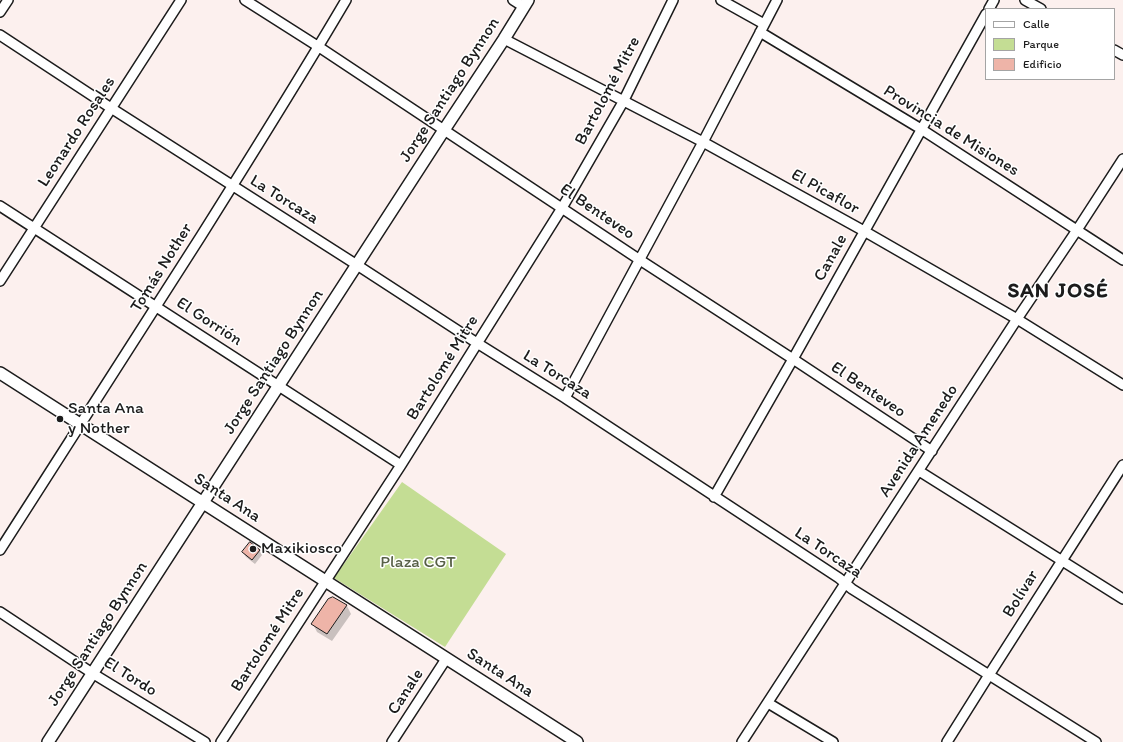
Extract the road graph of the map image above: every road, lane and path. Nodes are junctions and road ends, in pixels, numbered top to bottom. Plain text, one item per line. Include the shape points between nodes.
1 (8, 0) edge
2 (181, 0) edge
3 (245, 0) edge
4 (346, 0) edge
5 (513, 0) edge
6 (673, 0) edge
7 (721, 0) edge
8 (777, 0) edge
9 (1025, 0) edge
10 (526, 4) edge
11 (1039, 8) edge
12 (0, 12) edge
13 (985, 16) edge
14 (762, 28) junction
15 (0, 35) edge
16 (504, 39) junction
17 (319, 47) junction
18 (623, 102) junction
19 (111, 108) junction
20 (921, 129) junction
21 (444, 130) junction
22 (703, 142) junction
23 (1123, 159) edge
24 (232, 186) junction
25 (0, 206) edge
26 (562, 208) junction
27 (34, 228) junction
28 (1077, 230) junction
29 (864, 232) junction
30 (640, 260) junction
31 (1123, 260) edge
32 (357, 265) junction
33 (0, 281) edge
34 (156, 306) junction
35 (1017, 319) junction
36 (476, 343) junction
37 (793, 359) junction
38 (0, 373) edge
39 (1123, 385) edge
40 (278, 386) junction
41 (565, 398) junction
42 (81, 424) junction
43 (932, 451) junction
44 (401, 465) junction
45 (1123, 465) edge
46 (919, 471) junction
47 (714, 496) junction
48 (203, 503) junction
49 (0, 550) edge
50 (1061, 560) junction
51 (325, 581) junction
52 (845, 583) junction
53 (1123, 599) edge
54 (0, 612) edge
55 (446, 658) junction
56 (92, 673) junction
57 (989, 675) junction
58 (768, 703) junction
59 (572, 741) edge
60 (48, 742) edge
61 (204, 742) edge
62 (221, 742) edge
63 (392, 742) edge
64 (742, 742) edge
65 (832, 742) edge
66 (947, 742) edge
67 (1096, 742) edge

1 - 12 street
2 - 19 street, Leonardo Rosales
3 - 17 street, El Benteveo
4 - 17 street, Tomás Nother
5 - 10 street
6 - 18 street, Bartolomé Mitre
7 - 14 street, Provincia de Misiones
8 - 14 street
9 - 11 street
10 - 16 street, Jorge Santiago Bynnon
13 - 20 street, Canale
14 - 20 street, Provincia de Misiones
14 - 22 street
15 - 19 street, La Torcaza
16 - 18 street, El Picaflor
16 - 21 street, Jorge Santiago Bynnon
17 - 21 street, El Benteveo
17 - 24 street, Tomás Nother
18 - 22 street, El Picaflor
18 - 26 street, Bartolomé Mitre
19 - 24 street, La Torcaza
19 - 27 street, Leonardo Rosales
20 - 28 street, Provincia de Misiones
20 - 29 street, Canale
21 - 26 street, El Benteveo
21 - 32 street, Jorge Santiago Bynnon
22 - 29 street, El Picaflor
22 - 30 street
23 - 28 street, Avenida Amenedo
24 - 32 street, La Torcaza
24 - 34 street, Tomás Nother
25 - 27 street, El Gorrión
26 - 30 street, El Benteveo
26 - 36 street, Bartolomé Mitre
27 - 33 street, Leonardo Rosales
27 - 34 street, El Gorrión
28 - 31 street, Provincia de Misiones
28 - 35 street, Avenida Amenedo
29 - 35 street, El Picaflor
29 - 37 street, Canale
30 - 37 street, El Benteveo
30 - 41 street
32 - 36 street, La Torcaza
32 - 40 street, Jorge Santiago Bynnon
34 - 40 street, El Gorrión
34 - 42 street, Tomás Nother
35 - 39 street, El Picaflor
35 - 43 street, Avenida Amenedo
36 - 41 street, La Torcaza
36 - 44 street, Bartolomé Mitre
37 - 43 street, El Benteveo
37 - 47 street, Canale
38 - 42 street, Santa Ana
40 - 44 street, El Gorrión
40 - 48 street, Jorge Santiago Bynnon
41 - 47 street, La Torcaza
42 - 48 street, Santa Ana
42 - 49 street, Tomás Nother
43 - 46 street, Avenida Amenedo
44 - 51 street, Bartolomé Mitre
45 - 50 street, Bolívar
46 - 50 street
46 - 52 street, Avenida Amenedo
47 - 52 street, La Torcaza
48 - 51 street, Santa Ana
48 - 56 street, Jorge Santiago Bynnon
50 - 53 street
50 - 57 street, Bolívar
51 - 55 street, Santa Ana
51 - 62 street, Bartolomé Mitre
52 - 57 street, La Torcaza
52 - 58 street, Avenida Amenedo
54 - 56 street, El Tordo
55 - 59 street, Santa Ana
55 - 63 street, Canale
56 - 60 street, Jorge Santiago Bynnon
56 - 61 street, El Tordo
57 - 66 street, Bolívar
57 - 67 street, La Torcaza
58 - 64 street, Avenida Amenedo
58 - 65 street

